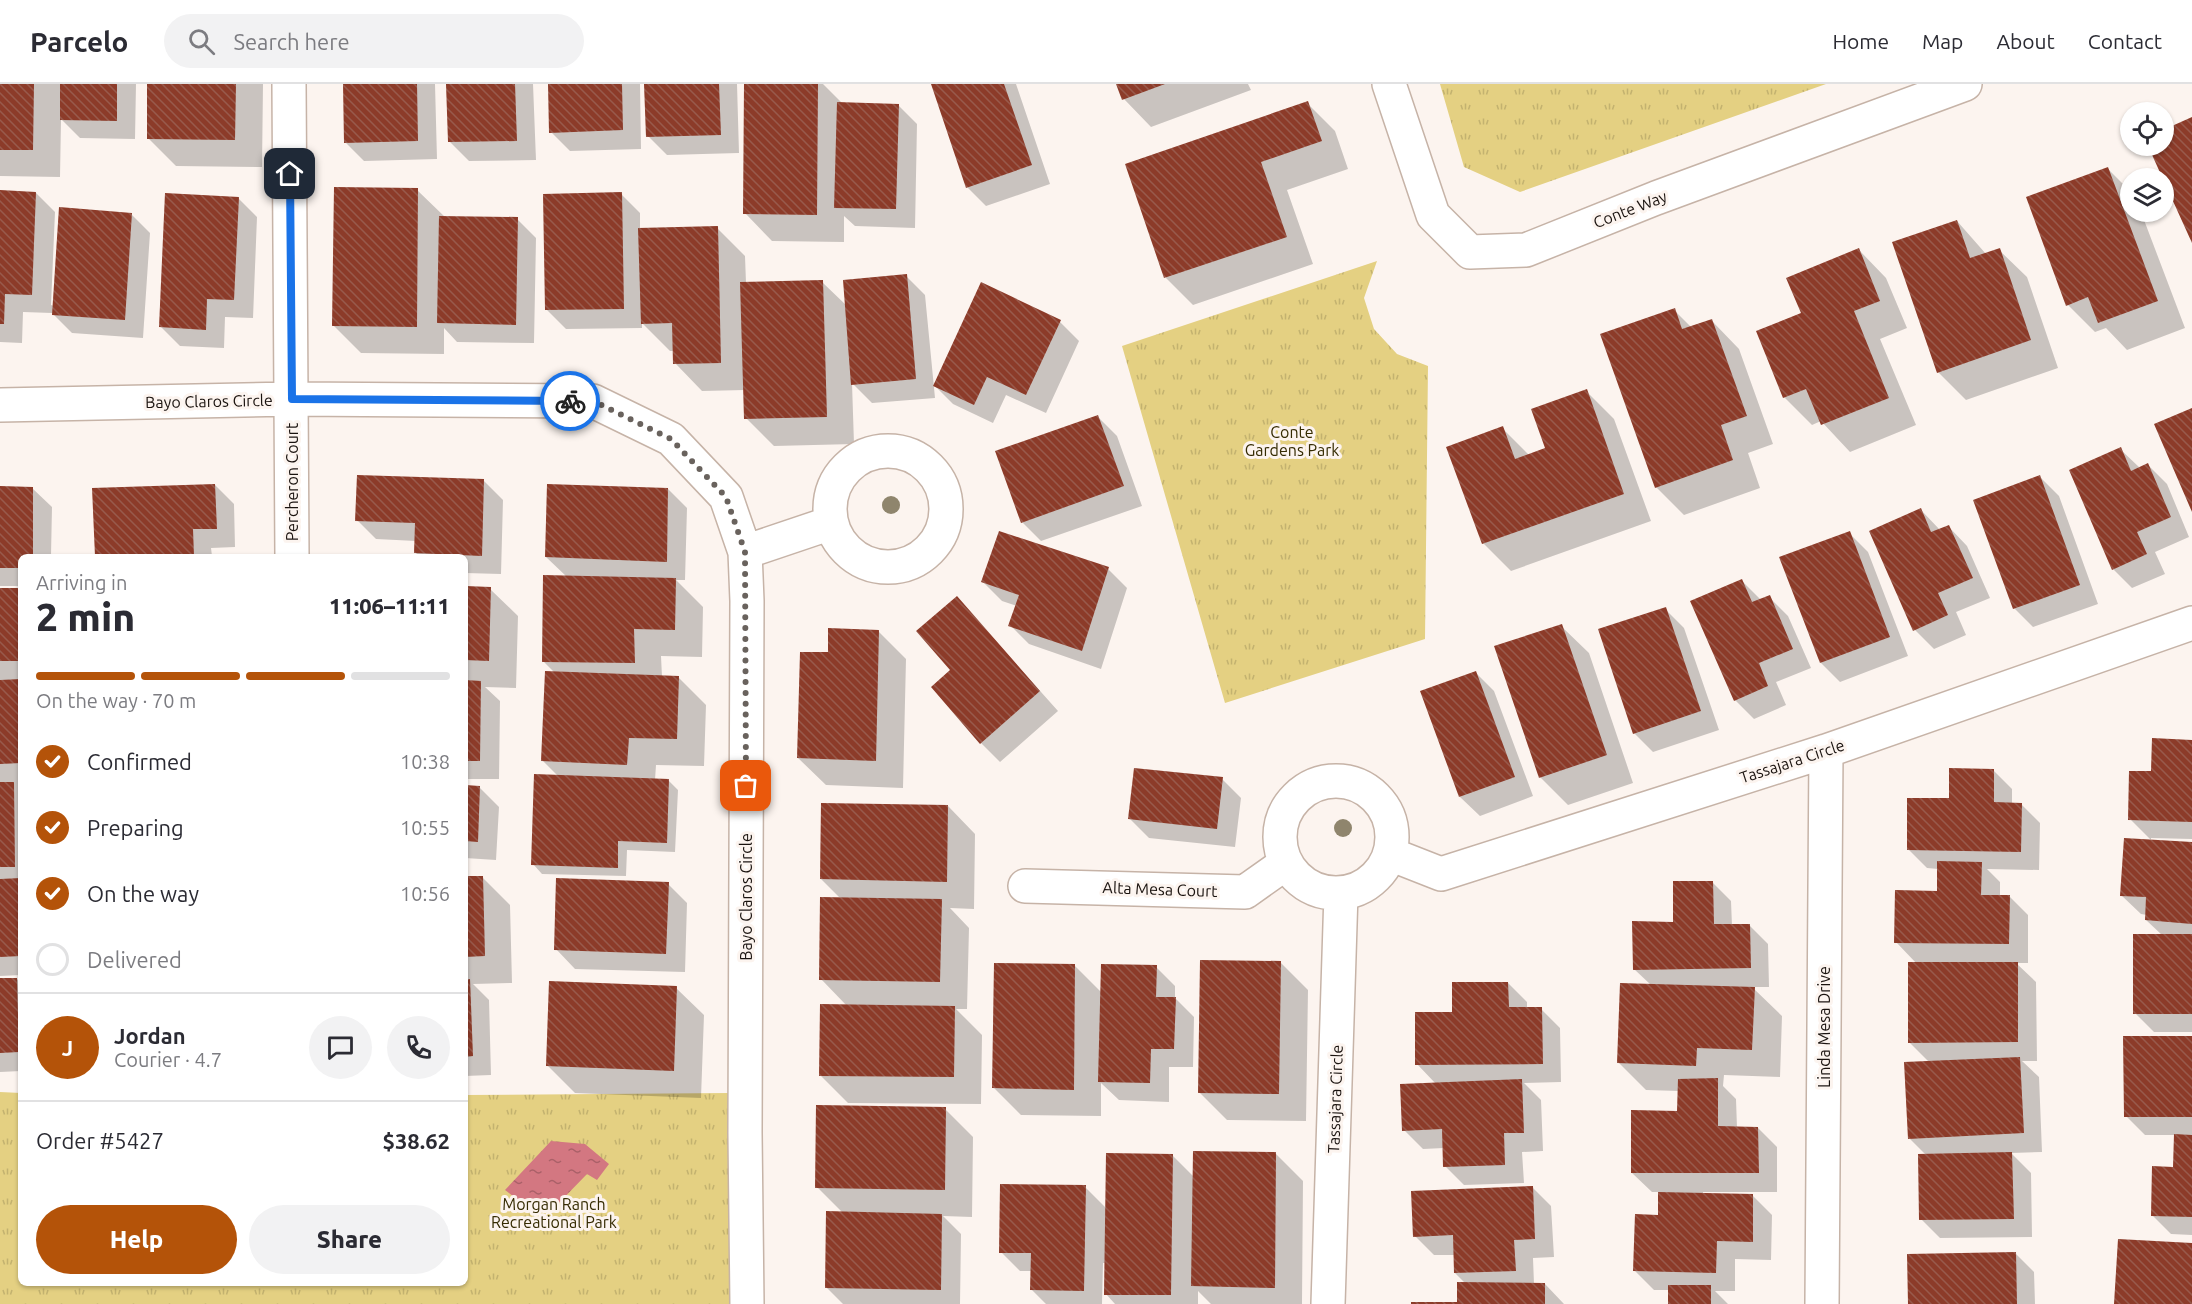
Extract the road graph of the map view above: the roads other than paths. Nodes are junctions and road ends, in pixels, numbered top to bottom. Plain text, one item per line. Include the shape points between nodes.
1 (289, 84) edge
2 (1389, 84) edge
3 (1965, 84) edge
4 (292, 399) junction
5 (0, 405) edge
6 (831, 523) dead end
7 (745, 552) junction
8 (292, 554) edge
9 (2192, 623) edge
10 (1826, 751) junction
11 (1390, 855) junction
12 (1286, 863) junction
13 (1025, 886) dead end
14 (1341, 893) junction
15 (747, 1304) edge
16 (1328, 1304) edge
17 (1822, 1304) edge

1 - 4 street, Percheron Court
2 - 3 street, Conte Way via 1433,215 1470,252 1526,250
4 - 5 street, Bayo Claros Circle
4 - 7 street, Bayo Claros Circle via 593,401 671,439 726,497
4 - 8 street, Percheron Court
6 - 7 street
7 - 15 street, Bayo Claros Circle
9 - 10 street, Tassajara Circle
10 - 11 street, Tassajara Circle via 1441,874
10 - 17 street, Linda Mesa Drive
11 - 12 street via 1392,832 1386,811 1372,795 1353,784 1331,781 1310,787 1293,801 1282,820 1280,842
11 - 14 street via 1379,874 1362,887
12 - 13 street, Alta Mesa Court via 1245,892
12 - 14 street via 1300,880 1319,891
14 - 16 street, Tassajara Circle

